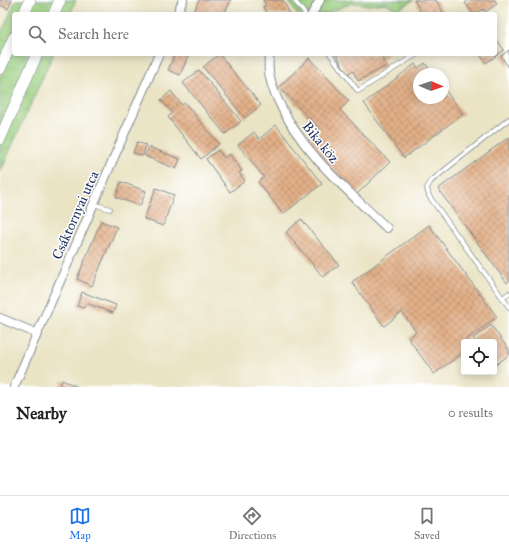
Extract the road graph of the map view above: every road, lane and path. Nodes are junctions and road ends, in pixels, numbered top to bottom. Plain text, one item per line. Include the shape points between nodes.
1 (30, 0) edge
2 (60, 0) edge
3 (183, 0) edge
4 (294, 0) edge
5 (320, 0) edge
6 (25, 12) edge
7 (55, 12) edge
8 (177, 12) edge
9 (303, 12) edge
10 (313, 12) edge
11 (12, 42) edge
12 (35, 56) edge
13 (158, 56) edge
14 (270, 56) edge
15 (332, 56) edge
16 (414, 56) edge
17 (0, 69) edge
18 (509, 119) edge
19 (0, 139) edge
20 (94, 204) junction
21 (110, 209) dead end
22 (387, 228) dead end
23 (509, 293) edge
24 (503, 298) junction
25 (509, 307) edge
26 (0, 318) edge
27 (38, 334) junction
28 (14, 387) edge

1 - 6 street
2 - 7 street
3 - 8 street
4 - 9 lane
5 - 10 street
11 - 17 street
12 - 19 street
13 - 20 street, Csáktornyai utca
14 - 22 street, Bika köz via 268,67 274,91 298,136 344,188
15 - 16 lane via 358,91
18 - 24 lane via 431,181 427,188 429,196
20 - 21 lane
20 - 27 street, Csáktornyai utca
23 - 24 lane
24 - 25 lane
26 - 27 street
27 - 28 street, Csáktornyai utca

